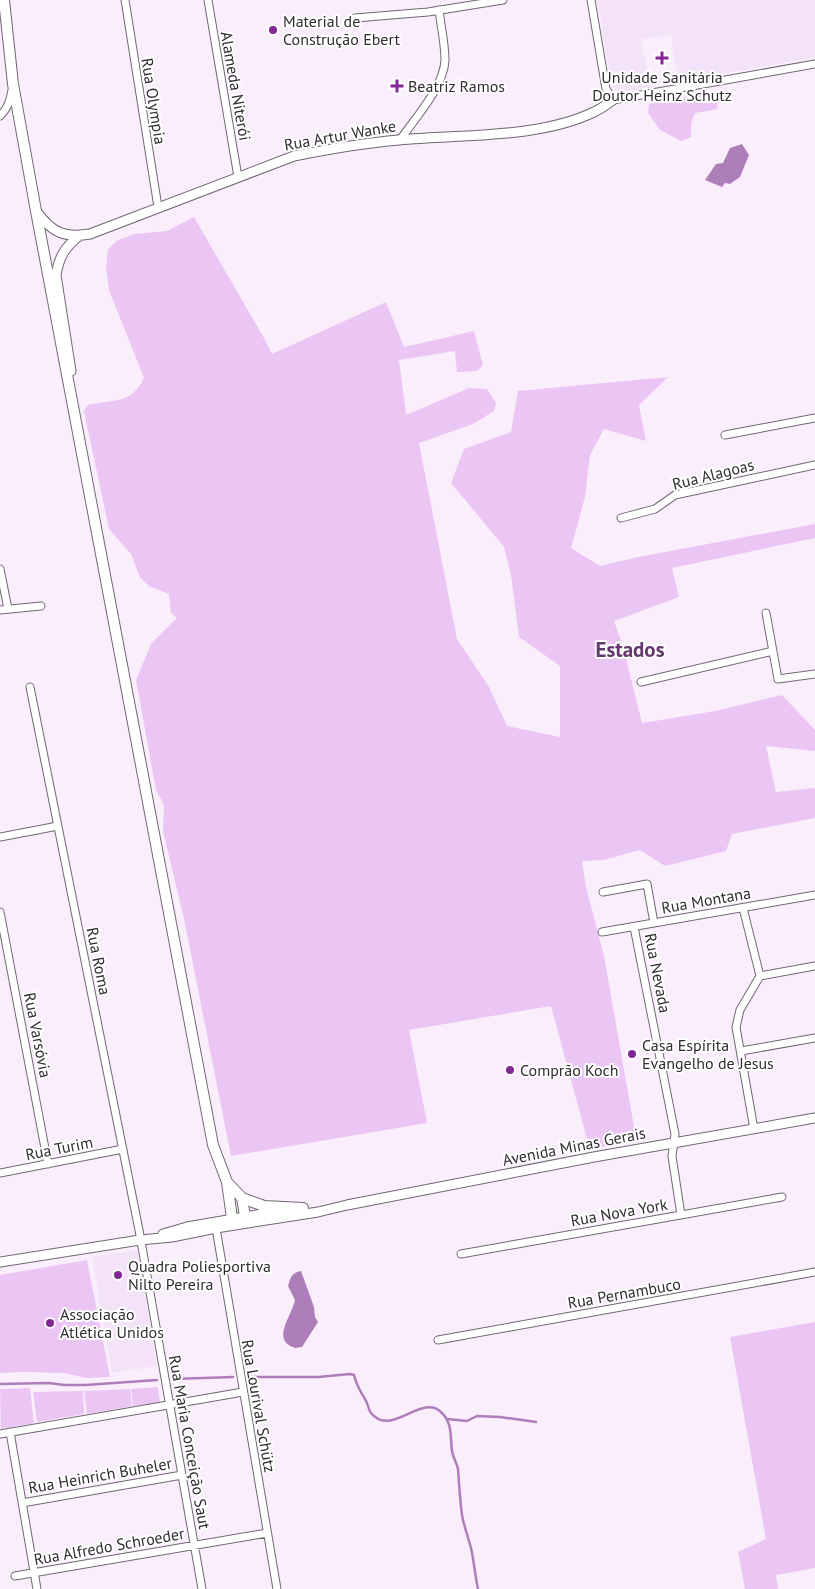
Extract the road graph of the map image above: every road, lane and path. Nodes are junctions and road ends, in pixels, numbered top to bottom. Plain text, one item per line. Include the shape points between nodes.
1 (4, 0) edge
2 (124, 0) edge
3 (208, 0) edge
4 (503, 0) edge
5 (591, 0) edge
6 (439, 10) junction
7 (355, 18) dead end
8 (815, 64) edge
9 (13, 84) junction
10 (613, 100) junction
11 (0, 116) edge
12 (400, 140) junction
13 (238, 177) junction
14 (158, 207) junction
15 (36, 211) junction
16 (79, 236) junction
17 (815, 418) edge
18 (76, 421) junction
19 (724, 435) dead end
20 (815, 465) edge
21 (621, 518) dead end
22 (0, 569) edge
23 (40, 606) dead end
24 (4, 609) edge
25 (766, 613) dead end
26 (773, 651) junction
27 (815, 674) edge
28 (641, 682) dead end
29 (30, 687) dead end
30 (58, 826) junction
31 (0, 837) edge
32 (603, 892) dead end
33 (815, 896) edge
34 (743, 908) junction
35 (0, 912) edge
36 (654, 924) junction
37 (634, 927) junction
38 (602, 932) dead end
39 (815, 966) edge
40 (760, 976) junction
41 (815, 1038) edge
42 (741, 1051) junction
43 (815, 1118) edge
44 (754, 1129) junction
45 (673, 1143) junction
46 (122, 1149) junction
47 (48, 1164) junction
48 (0, 1173) edge
49 (227, 1182) junction
50 (782, 1197) dead end
51 (242, 1198) junction
52 (338, 1207) junction
53 (304, 1208) junction
54 (681, 1215) junction
55 (239, 1220) junction
56 (216, 1228) junction
57 (143, 1240) junction
58 (461, 1254) dead end
59 (0, 1262) edge
60 (815, 1272) edge
61 (438, 1340) dead end
62 (243, 1392) junction
63 (170, 1404) junction
64 (10, 1432) junction
65 (0, 1434) edge
66 (182, 1475) junction
67 (22, 1503) junction
68 (267, 1533) junction
69 (195, 1545) junction
70 (34, 1573) junction
71 (15, 1576) dead end
72 (37, 1589) edge
73 (202, 1589) edge
74 (277, 1589) edge

1 - 9 main road
2 - 14 street, Rua Olympia
3 - 13 street, Alameda Niterói
4 - 6 street
5 - 10 street via 606,89
6 - 7 street
6 - 12 street via 444,70 430,98
8 - 10 street
9 - 11 street via 9,103
9 - 15 main road
10 - 12 street, Rua Artur Wanke via 570,121 536,128 497,134
12 - 13 street, Rua Artur Wanke via 294,156
13 - 14 street, Rua Artur Wanke
14 - 16 street, Rua Artur Wanke
15 - 16 street via 53,229
15 - 18 main road
16 - 18 street, Rua Artur Wanke via 63,251 56,275
17 - 19 street
18 - 49 main road via 213,1145
20 - 21 street, Rua Alagoas via 675,495 655,509
22 - 24 street
23 - 24 street
25 - 26 street
26 - 27 street via 778,679
26 - 28 street
29 - 30 street, Rua Roma
30 - 31 street
30 - 46 street, Rua Roma
32 - 36 street via 647,884
33 - 34 street, Rua Montana
34 - 36 street, Rua Montana
34 - 40 street
35 - 47 street, Rua Varsóvia
36 - 37 street, Rua Montana
37 - 38 street, Rua Montana
37 - 45 street, Rua Nevada via 675,1134
39 - 40 street
40 - 42 street via 740,1010 736,1027
41 - 42 street
42 - 44 street
43 - 44 street, Avenida Minas Gerais
44 - 45 street, Avenida Minas Gerais
45 - 52 street, Avenida Minas Gerais
45 - 54 street, Rua Nevada
46 - 47 street, Rua Turim
46 - 57 street, Rua Roma
47 - 48 street, Rua Turim
49 - 51 main road
49 - 55 main road
50 - 54 street, Rua Nova York
51 - 53 main road via 264,1206
51 - 55 main road
52 - 53 street, Avenida Minas Gerais
52 - 55 street, Avenida Minas Gerais via 272,1220
53 - 55 street, Avenida Minas Gerais
54 - 58 street, Rua Nova York
55 - 56 street, Avenida Minas Gerais
55 - 57 street, Avenida Minas Gerais via 187,1226
56 - 57 street, Avenida Minas Gerais
56 - 62 street, Rua Lourival Schütz
57 - 59 street, Avenida Minas Gerais
57 - 63 street, Rua Maria Conceição Saut
60 - 61 street, Rua Pernambuco
62 - 63 street
62 - 68 street, Rua Lourival Schütz
63 - 64 street
63 - 66 street, Rua Maria Conceição Saut
64 - 65 street
64 - 67 street
66 - 67 street, Rua Heinrich Buheler
66 - 69 street, Rua Maria Conceição Saut
67 - 70 street
68 - 69 street, Rua Alfredo Schroeder
68 - 74 street, Rua Lourival Schütz
69 - 70 street, Rua Alfredo Schroeder
69 - 73 street, Rua Maria Conceição Saut
70 - 71 street, Rua Alfredo Schroeder
70 - 72 street

